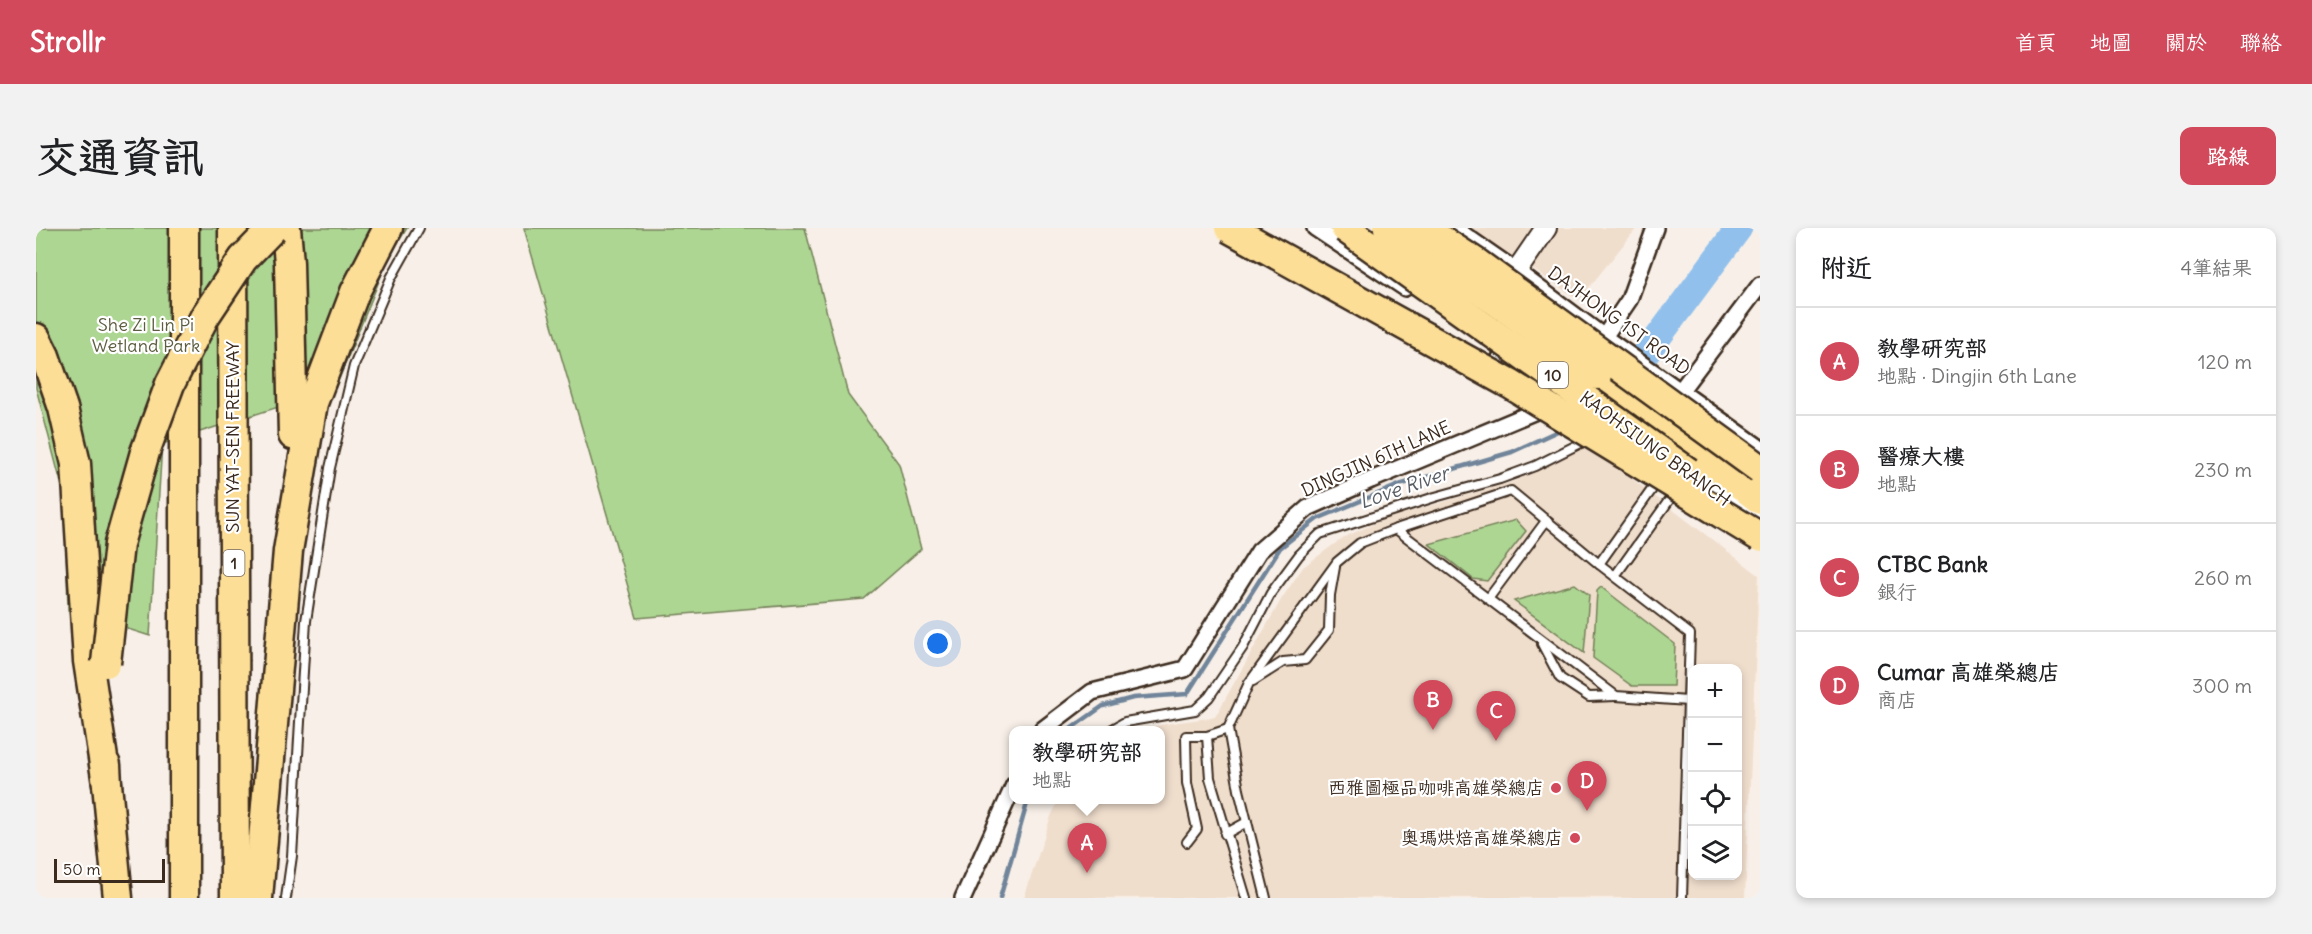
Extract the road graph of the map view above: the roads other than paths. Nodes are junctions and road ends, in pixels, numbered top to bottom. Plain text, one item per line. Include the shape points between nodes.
1 (184, 228) edge
2 (233, 228) edge
3 (273, 228) edge
4 (286, 228) edge
5 (388, 228) edge
6 (419, 228) edge
7 (1315, 228) edge
8 (1345, 228) edge
9 (1366, 228) edge
10 (1388, 228) edge
11 (1423, 228) edge
12 (1454, 228) edge
13 (1546, 228) edge
14 (1655, 228) edge
15 (1227, 234) edge
16 (1516, 271) junction
17 (1760, 285) edge
18 (1337, 298) dead end
19 (1480, 308) junction
20 (1474, 335) junction
21 (1604, 337) junction
22 (36, 338) edge
23 (1597, 384) junction
24 (1681, 390) junction
25 (1559, 400) junction
26 (1601, 432) junction
27 (1760, 448) edge
28 (1690, 467) junction
29 (1760, 469) edge
30 (1660, 478) junction
31 (1760, 480) edge
32 (1677, 490) junction
33 (1760, 501) edge
34 (1760, 518) edge
35 (1546, 521) junction
36 (1760, 524) edge
37 (1396, 529) junction
38 (1760, 537) edge
39 (288, 550) junction
40 (1760, 551) edge
41 (1336, 564) junction
42 (1599, 564) junction
43 (1615, 576) junction
44 (1488, 599) junction
45 (1540, 640) junction
46 (97, 662) junction
47 (1689, 664) edge
48 (1249, 683) junction
49 (1616, 696) junction
50 (1688, 701) joint
51 (1047, 726) edge
52 (1118, 726) edge
53 (1228, 729) junction
54 (1208, 736) junction
55 (1009, 796) edge
56 (1247, 822) junction
57 (1225, 834) junction
58 (1187, 842) dead end
59 (118, 898) edge
60 (184, 898) edge
61 (235, 898) edge
62 (258, 898) edge
63 (286, 898) edge
64 (963, 898) edge
65 (1246, 898) edge
66 (1266, 898) edge
67 (1682, 898) edge

1 - 60 highway
2 - 61 highway, SUN YAT-SEN FREEWAY / 1
3 - 46 highway, bridge via 243,260 205,316 170,384 119,544
4 - 39 highway via 294,416
5 - 39 highway via 355,292 312,403
6 - 63 lane via 391,278 354,366 330,468 306,621
7 - 20 street
8 - 36 highway, KAOHSIUNG BRANCH / 10, bridge
9 - 19 highway
10 - 23 highway, KAOHSIUNG BRANCH / 10, bridge via 1497,302
11 - 29 highway, bridge
12 - 16 street, DAJHONG 1ST ROAD
13 - 16 street
14 - 21 street via 1629,300
15 - 38 highway, bridge via 1510,384
16 - 19 street
16 - 21 street, DAJHONG 1ST ROAD
17 - 24 street
18 - 25 lane via 1452,344
19 - 20 street
19 - 23 street
20 - 25 street
21 - 24 street, DAJHONG 1ST ROAD
22 - 46 highway via 63,408 75,464
23 - 28 street via 1616,408
23 - 31 highway via 1651,400
23 - 33 highway, KAOHSIUNG BRANCH / 10
24 - 27 street, DAJHONG 1ST ROAD
25 - 26 street
25 - 51 street, DINGJIN 6TH LANE via 1308,508 1259,551 1185,669 1092,692
26 - 30 street
26 - 52 lane via 1500,479 1320,534 1271,593 1243,647 1195,710
28 - 30 street via 1674,469
28 - 33 street
28 - 34 street
30 - 32 street
30 - 42 lane
32 - 40 street
32 - 43 lane
35 - 37 lane via 1511,491
35 - 42 lane
35 - 44 lane
37 - 41 lane via 1360,543
37 - 44 lane
39 - 62 highway
41 - 48 lane
41 - 48 lane via 1329,630 1305,660 1283,662
42 - 43 lane
43 - 47 lane via 1690,634
44 - 45 lane
45 - 49 lane
45 - 49 lane via 1560,678 1589,697
46 - 59 highway
48 - 53 lane
49 - 50 lane
50 - 67 lane
53 - 54 lane
53 - 56 lane
54 - 57 lane via 1210,778
54 - 58 lane via 1186,736 1187,783 1197,829
55 - 64 street
56 - 57 lane
56 - 66 lane
57 - 65 lane

